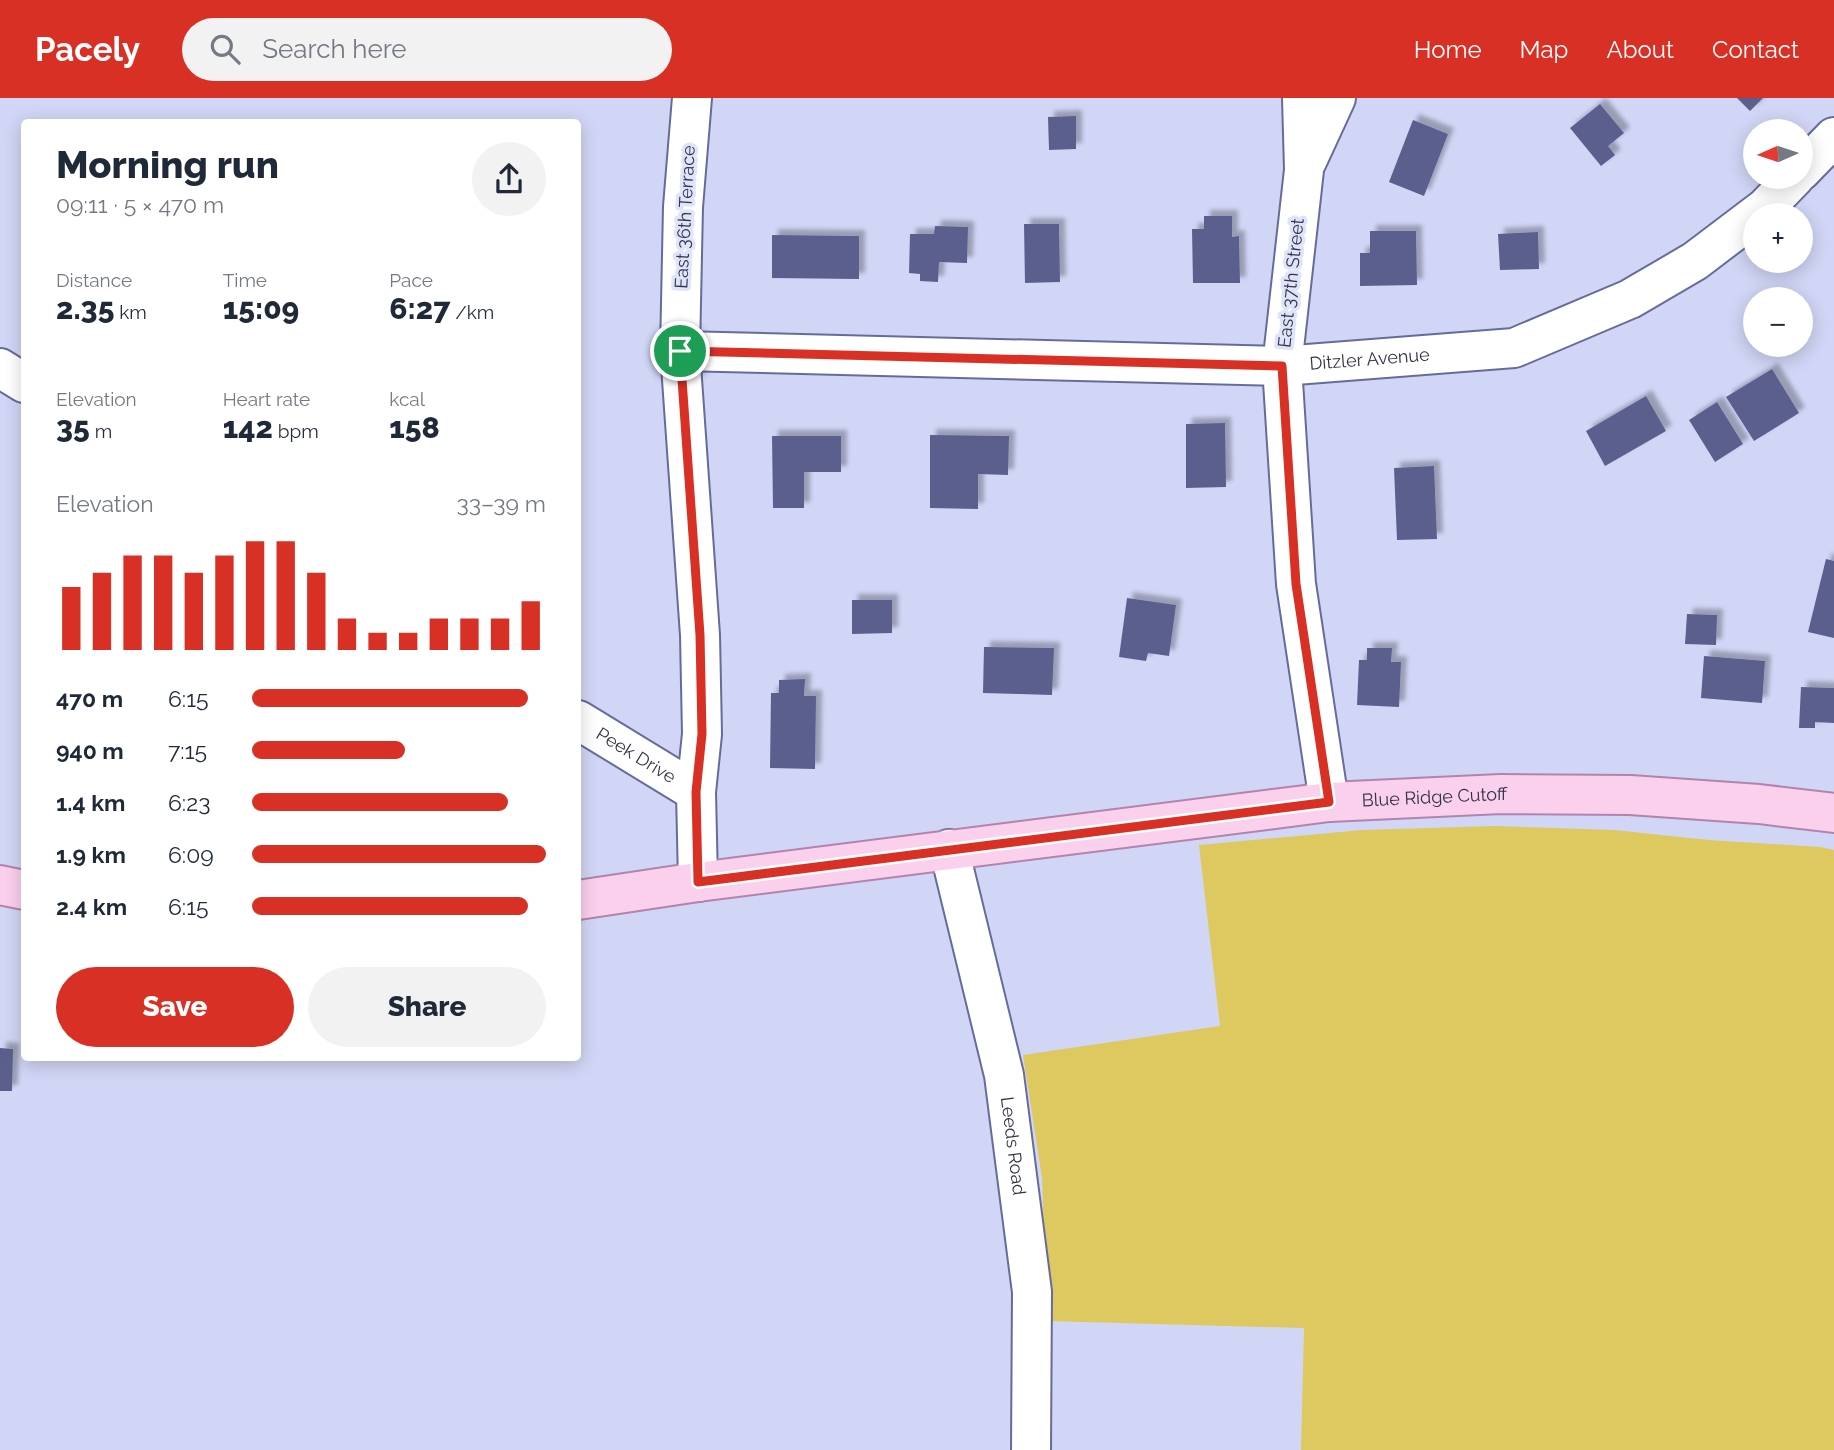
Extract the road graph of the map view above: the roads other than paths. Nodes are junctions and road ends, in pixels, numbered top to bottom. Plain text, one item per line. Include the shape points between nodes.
1 (692, 98) edge
2 (1302, 98) edge
3 (1336, 98) edge
4 (1834, 137) edge
5 (1813, 159) edge
6 (1304, 170) junction
7 (1783, 189) edge
8 (680, 351) junction
9 (1282, 366) junction
10 (0, 368) edge
11 (21, 381) edge
12 (581, 722) edge
13 (696, 792) junction
14 (1329, 802) junction
15 (1834, 813) edge
16 (949, 849) junction
17 (698, 882) junction
18 (0, 885) edge
19 (21, 889) edge
20 (581, 900) edge
21 (1031, 1450) edge

1 - 8 street, East 36th Terrace via 683,207
2 - 6 street, East 37th Street
3 - 6 street
4 - 5 street
6 - 9 street, East 37th Street
7 - 9 street, Ditzler Avenue via 1695,261 1630,299 1514,348
8 - 9 street, Ditzler Avenue
8 - 13 street, East 36th Terrace via 700,635 702,734
9 - 14 street, East 37th Street via 1296,584
10 - 11 street
12 - 13 street, Peek Drive
13 - 17 street, East 36th Terrace
14 - 15 main road, Blue Ridge Cutoff via 1501,794 1630,795
14 - 16 main road, Blue Ridge Cutoff
16 - 17 main road, Blue Ridge Cutoff
16 - 21 street, Leeds Road via 1004,1074 1032,1292
17 - 20 main road, Blue Ridge Cutoff
18 - 19 main road

